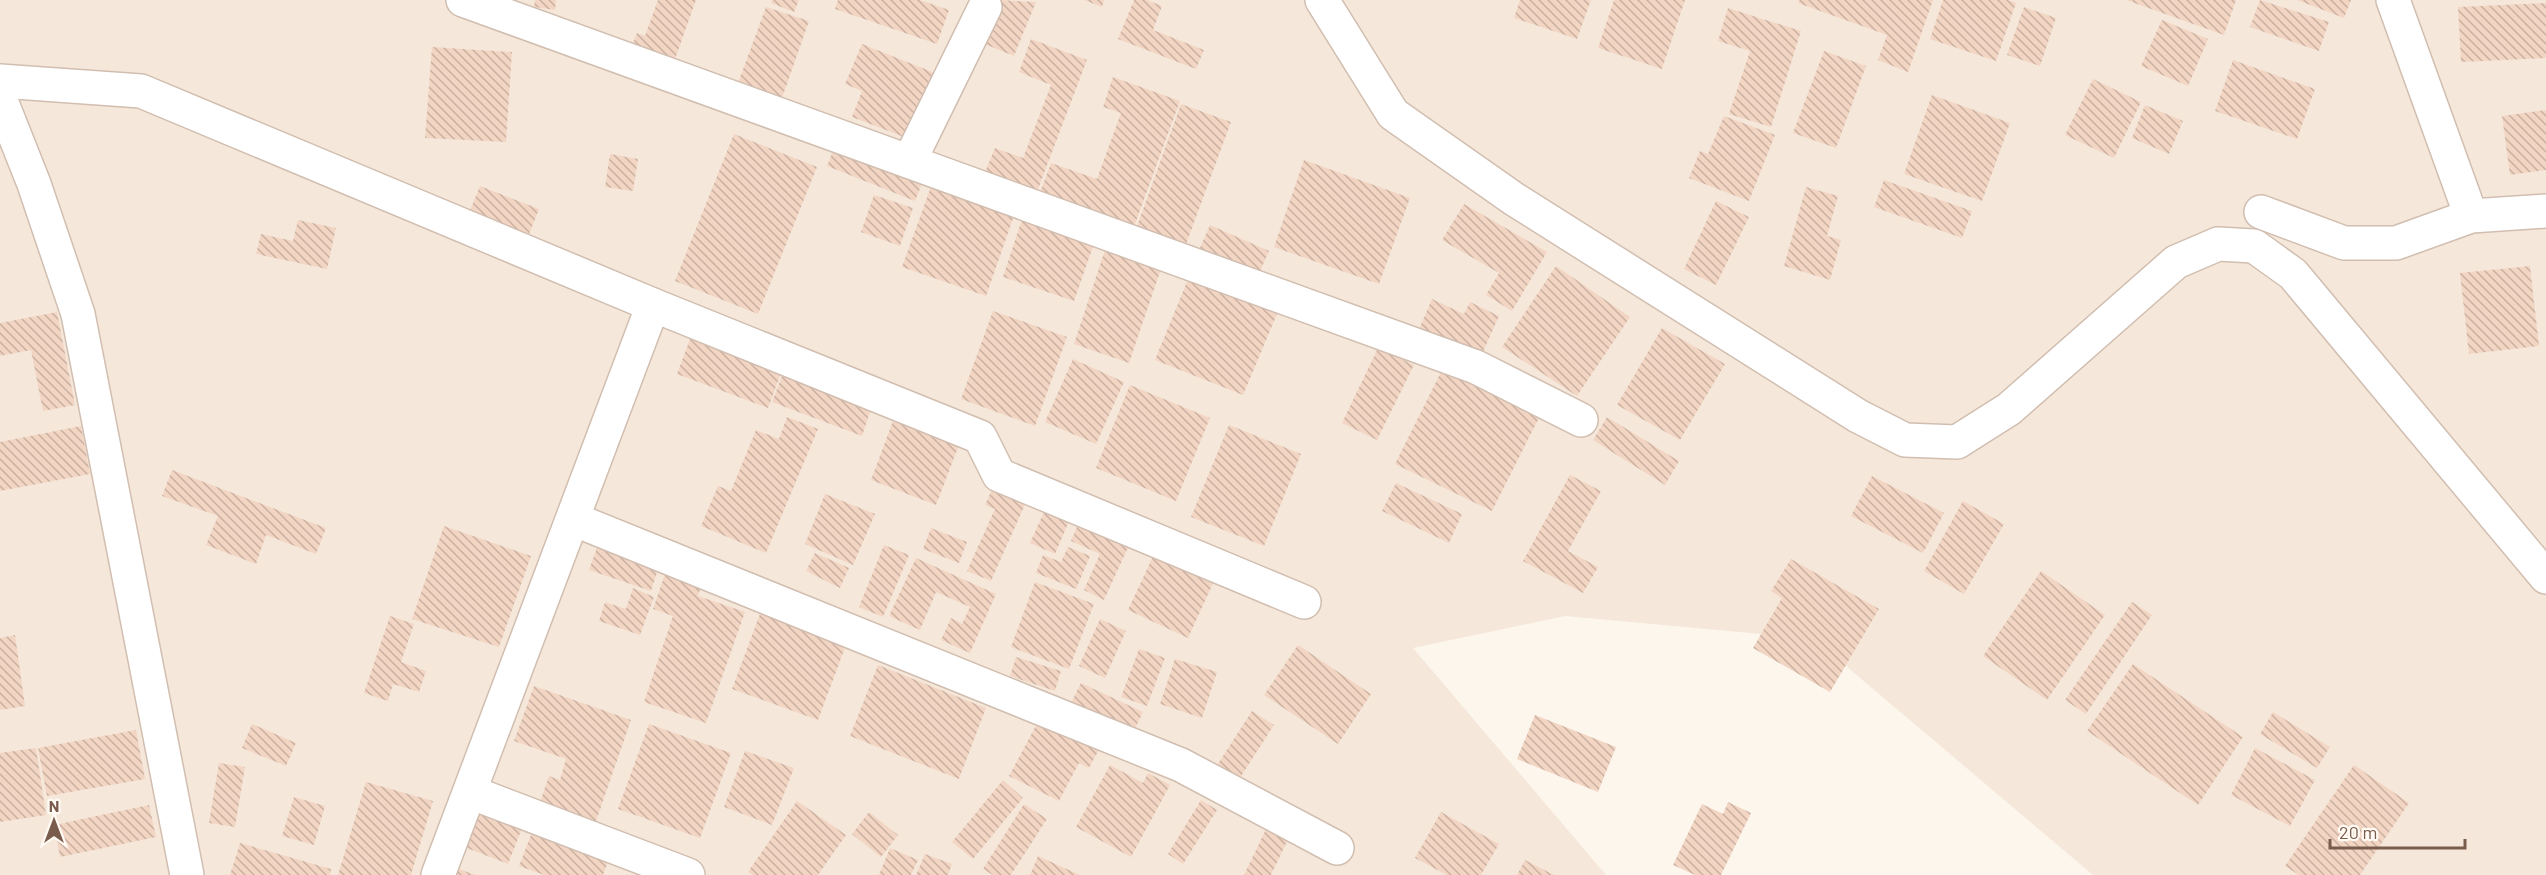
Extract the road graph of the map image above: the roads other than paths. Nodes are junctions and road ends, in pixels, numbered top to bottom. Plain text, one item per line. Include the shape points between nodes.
1 (463, 0) edge
2 (1322, 0) edge
3 (2393, 0) edge
4 (979, 2) edge
5 (0, 81) edge
6 (0, 98) edge
7 (910, 160) junction
8 (2546, 211) edge
9 (2262, 212) dead end
10 (2471, 216) junction
11 (653, 305) junction
12 (1581, 420) dead end
13 (573, 519) junction
14 (2546, 577) edge
15 (1304, 602) dead end
16 (470, 792) junction
17 (1337, 848) dead end
18 (187, 875) edge
19 (438, 875) edge
20 (688, 875) edge

1 - 7 street
2 - 14 street via 1393,114 1534,211 1858,416 1905,440 1957,442 2009,409 2176,262 2218,244 2254,246 2293,274
3 - 10 street
4 - 7 street
5 - 11 street via 141,91
6 - 18 street via 78,314
7 - 12 street via 1476,367
8 - 10 street
9 - 10 street via 2344,243 2396,243
11 - 13 street
11 - 15 street via 980,437 999,475
13 - 16 street
13 - 17 street via 1181,765
16 - 19 street
16 - 20 street

